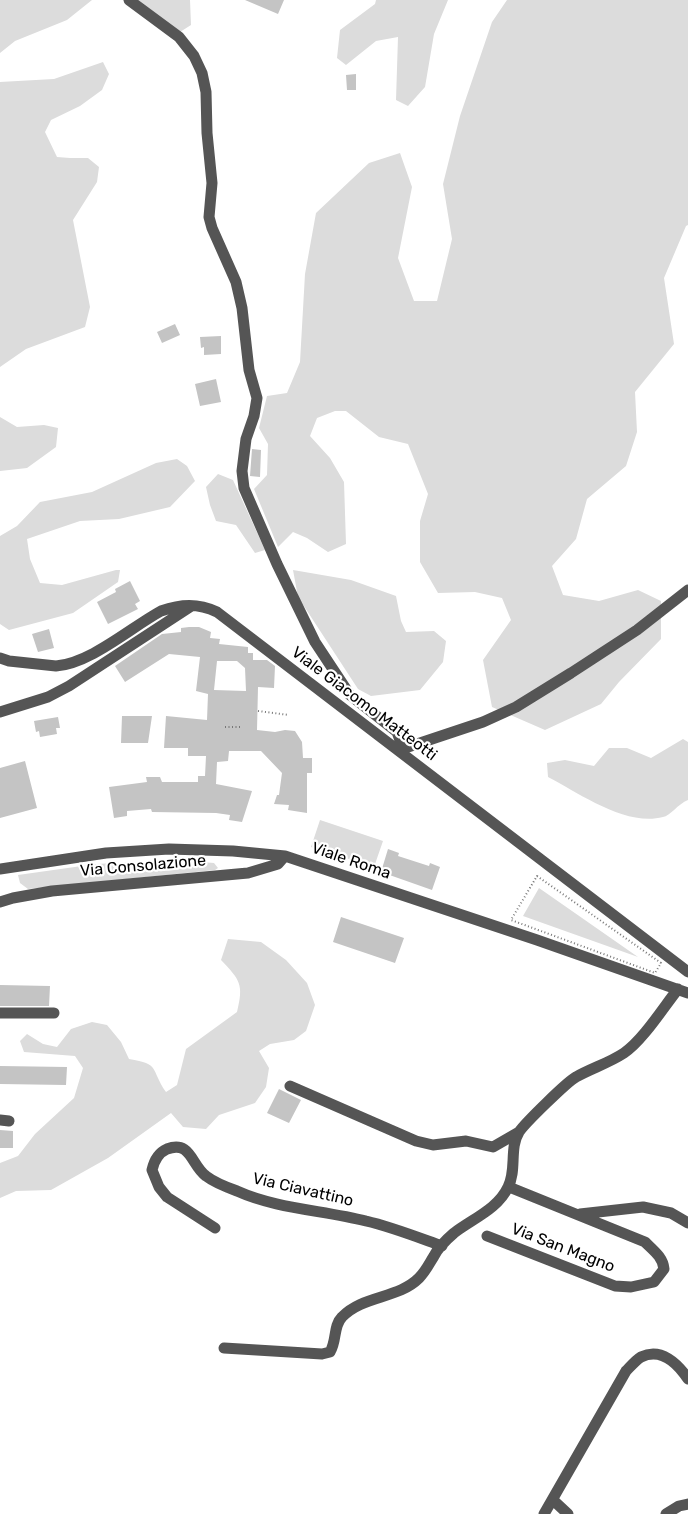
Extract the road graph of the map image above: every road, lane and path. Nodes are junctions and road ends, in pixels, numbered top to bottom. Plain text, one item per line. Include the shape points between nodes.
1 (129, 0) edge
2 (688, 590) edge
3 (193, 604) junction
4 (0, 658) edge
5 (258, 711) dead end
6 (0, 712) edge
7 (289, 715) dead end
8 (242, 726) dead end
9 (225, 727) dead end
10 (399, 750) junction
11 (285, 856) junction
12 (0, 869) edge
13 (537, 876) joint
14 (0, 902) edge
15 (688, 972) edge
16 (683, 991) edge
17 (0, 1013) edge
18 (54, 1013) dead end
19 (290, 1086) dead end
20 (519, 1132) junction
21 (509, 1187) junction
22 (578, 1214) junction
23 (688, 1222) edge
24 (215, 1228) dead end
25 (487, 1236) dead end
26 (442, 1246) junction
27 (224, 1348) dead end
28 (688, 1379) edge
29 (553, 1500) junction
30 (688, 1504) edge
31 (544, 1514) edge
32 (568, 1514) edge
33 (666, 1514) edge

1 - 10 street via 179,37 202,73 212,183 209,217 236,282 248,370 257,398 246,439 242,471 244,488 315,642 350,695 397,732
2 - 10 street via 637,630 516,707 483,722
3 - 4 street via 161,611 92,654 64,666
3 - 6 street via 69,686 48,697
3 - 10 street, Viale Giacomo Matteotti via 216,612
5 - 7 path
8 - 9 path
10 - 15 street, Viale Giacomo Matteotti
11 - 12 street, Viale Roma via 169,849 106,853
11 - 14 street, Via Consolazione via 278,864 248,873 52,891
11 - 16 street, Viale Roma
13 - 13 path via 511,920 655,973 660,963
16 - 20 street via 625,1052 574,1078
17 - 18 street
19 - 20 street via 409,1138 433,1145 466,1141 493,1147
20 - 21 street via 514,1145
21 - 22 street, Via San Magno
21 - 26 street via 495,1204
22 - 23 street, Via San Magno via 644,1207 671,1213
22 - 25 street, Via San Magno via 645,1242 658,1254 664,1269 654,1282 631,1287 615,1286
24 - 26 street, Via Ciavattino via 167,1197 159,1187 152,1170 163,1151 182,1147 204,1175 256,1200 366,1221
26 - 27 street via 428,1268 410,1285 365,1301 343,1316 330,1352
28 - 29 street via 668,1358 652,1354 640,1357 626,1371
29 - 31 street
29 - 32 street
30 - 33 street

